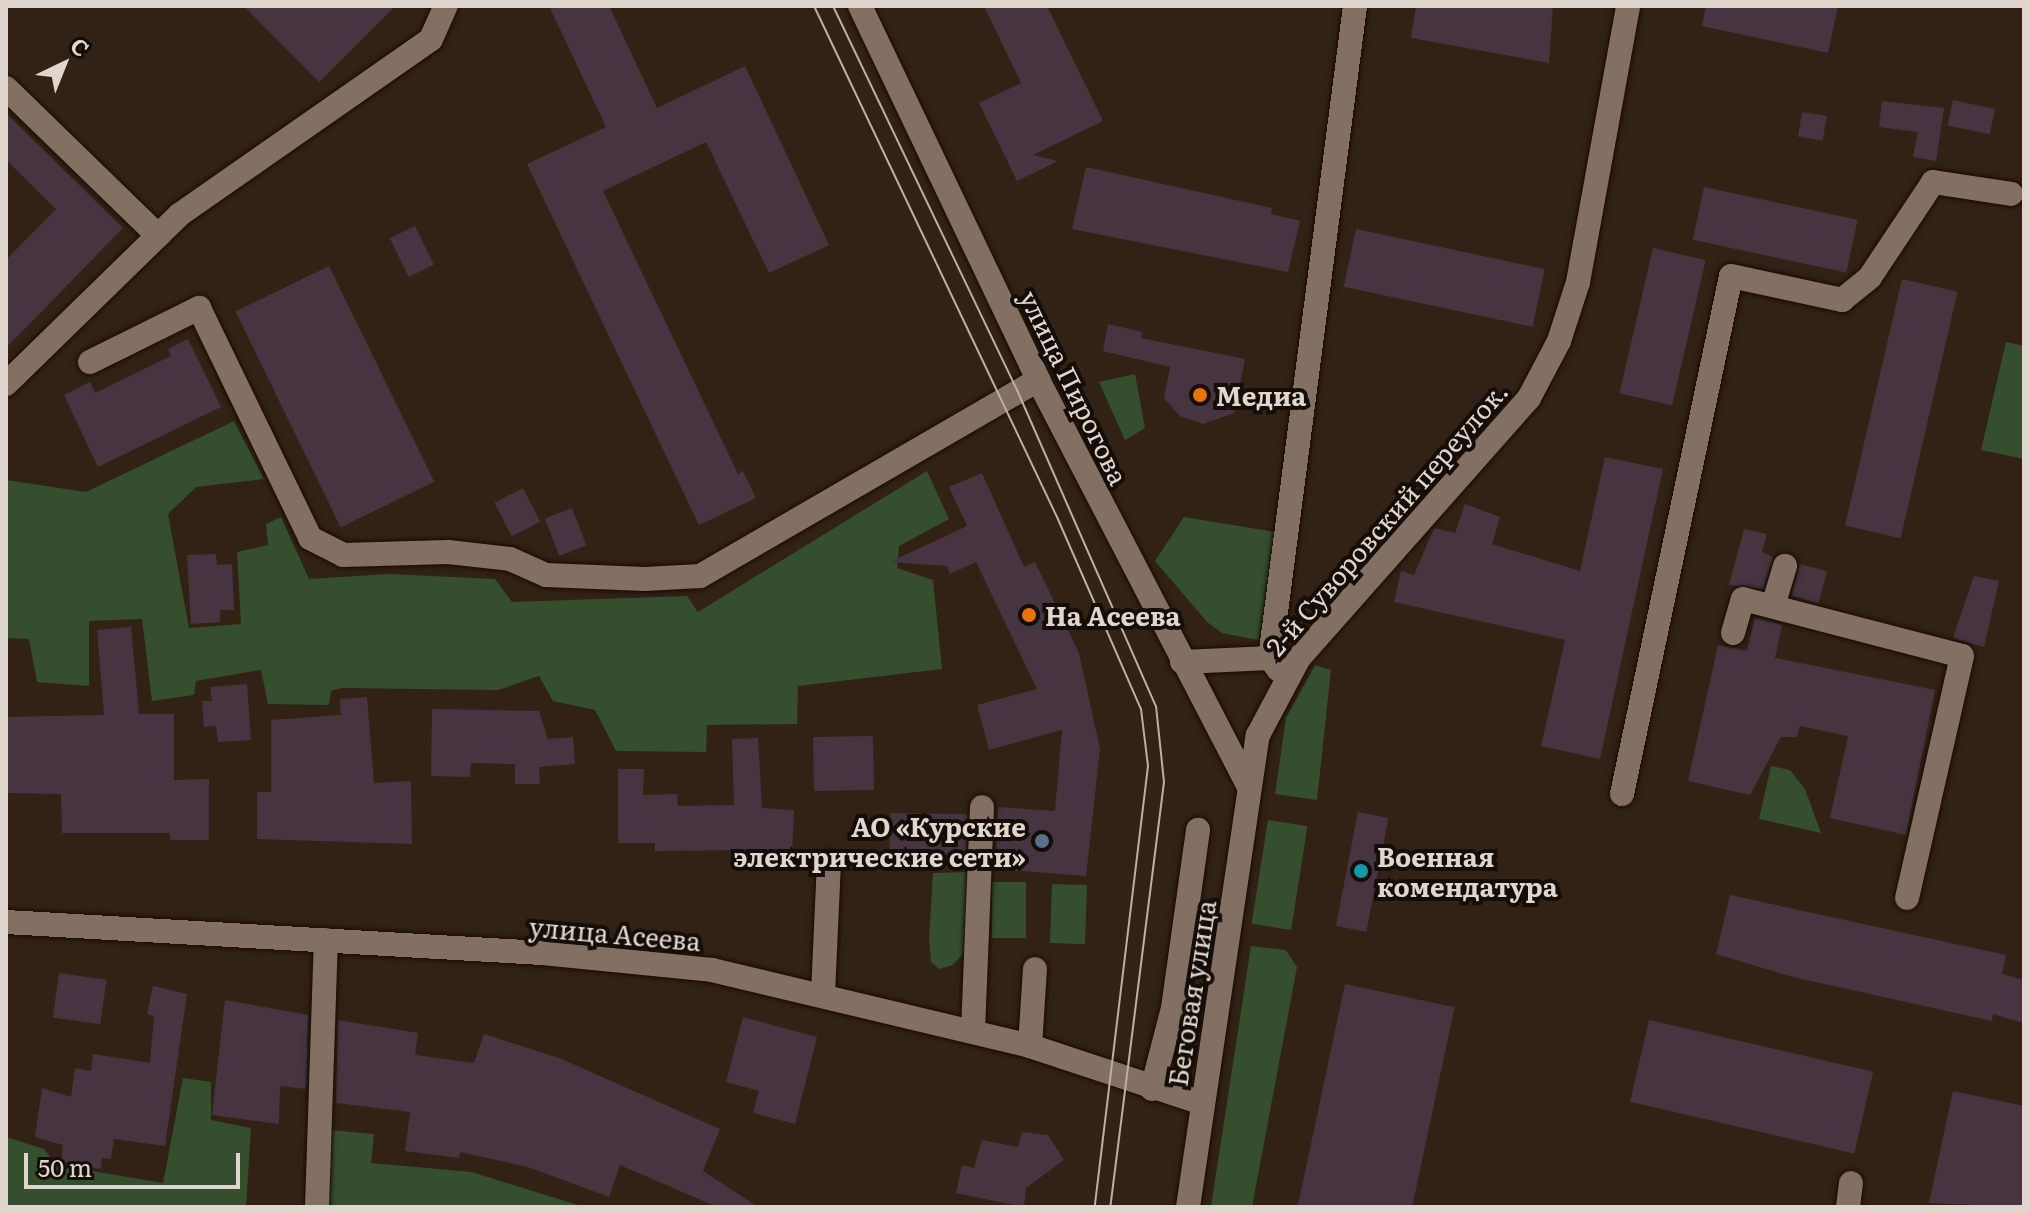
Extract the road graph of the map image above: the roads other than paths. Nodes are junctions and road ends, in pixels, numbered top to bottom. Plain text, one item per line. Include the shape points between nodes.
1 (446, 6) edge
2 (860, 6) edge
3 (1355, 6) edge
4 (1628, 6) edge
5 (6, 88) edge
6 (2011, 194) dead end
7 (158, 236) junction
8 (90, 362) dead end
9 (1038, 380) junction
10 (6, 384) edge
11 (1785, 566) dead end
12 (1773, 606) junction
13 (1733, 633) dead end
14 (1270, 658) junction
15 (1182, 662) junction
16 (1284, 679) junction
17 (1249, 787) junction
18 (1622, 794) dead end
19 (982, 807) dead end
20 (1198, 830) dead end
21 (829, 863) dead end
22 (1907, 898) dead end
23 (6, 922) edge
24 (326, 940) junction
25 (1035, 969) dead end
26 (823, 994) junction
27 (973, 1031) junction
28 (1030, 1046) junction
29 (1152, 1089) junction
30 (1202, 1103) junction
31 (317, 1207) edge
32 (1188, 1207) edge

1 - 7 street via 431,39 179,215
2 - 9 street, улица Пирогова
3 - 14 street
4 - 16 street, 2-й Суворовский переулок. via 1578,282 1559,341 1529,398
5 - 7 street
6 - 18 street via 1933,182 1870,277 1842,300 1731,276
7 - 10 street
8 - 9 street via 199,308 310,538 343,555 448,552 510,559 546,575 645,579 700,576
9 - 15 street, улица Пирогова
11 - 12 street
12 - 13 street via 1743,599
12 - 22 street via 1962,656
14 - 15 street
14 - 16 street
15 - 17 street, улица Пирогова
16 - 17 street, 2-й Суворовский переулок. via 1258,735
17 - 30 street, Беговая улица
19 - 27 street
20 - 29 street via 1173,1008
21 - 26 street
23 - 24 street, улица Асеева
24 - 26 street, улица Асеева via 697,968
24 - 31 street
25 - 28 street
26 - 27 street, улица Асеева
27 - 28 street, улица Асеева
28 - 29 street, улица Асеева
29 - 30 street, улица Асеева
30 - 32 street, Беговая улица

